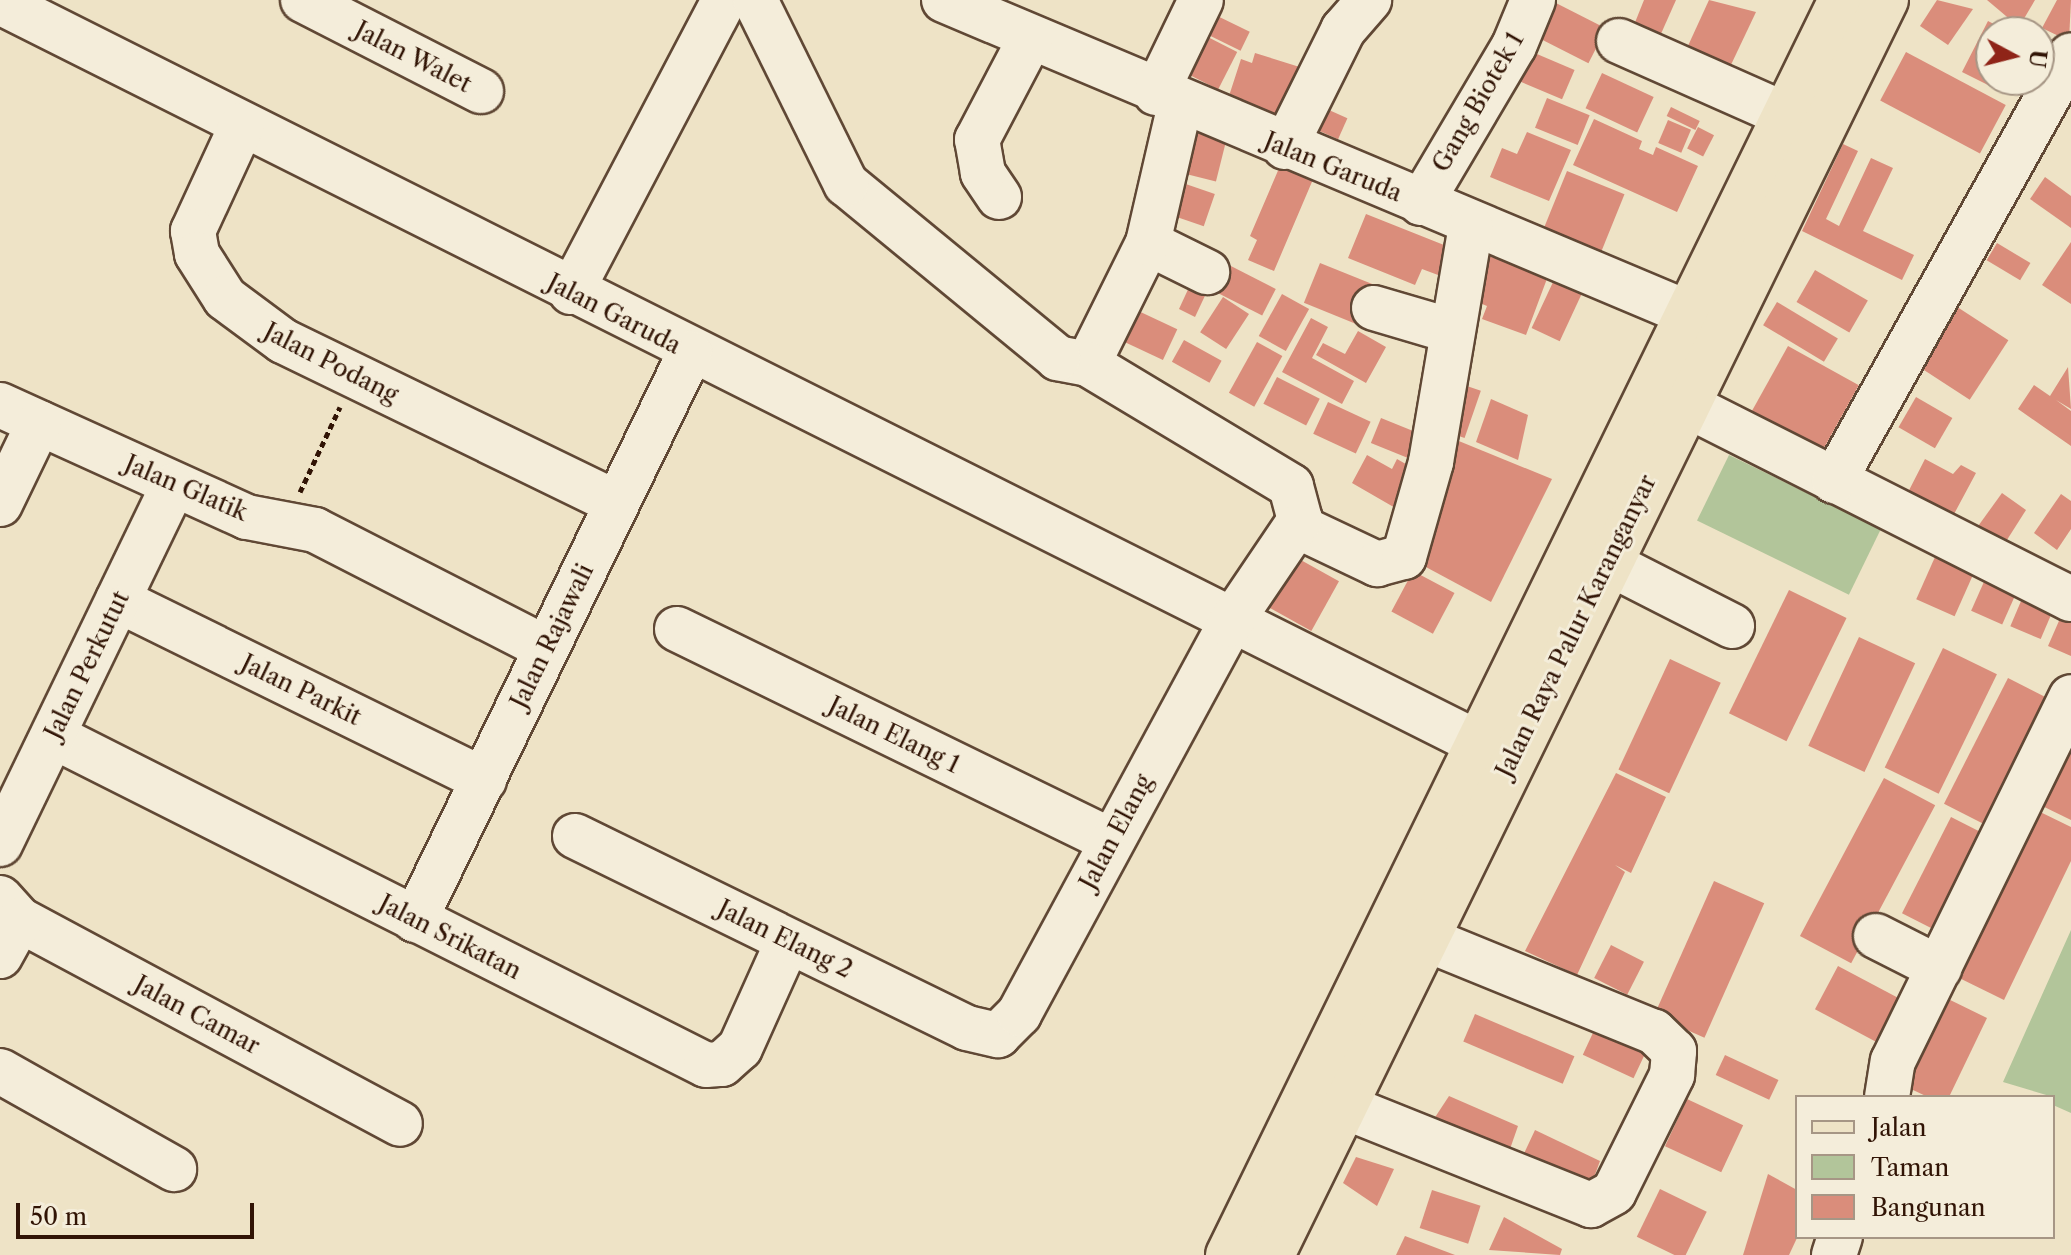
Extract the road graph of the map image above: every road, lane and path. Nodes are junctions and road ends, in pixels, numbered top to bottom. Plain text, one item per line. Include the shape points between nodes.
1 (303, 0) edge
2 (724, 0) edge
3 (755, 0) edge
4 (1201, 0) edge
5 (1369, 0) edge
6 (1533, 0) edge
7 (1841, 0) edge
8 (1886, 0) edge
9 (0, 2) edge
10 (963, 4) edge
11 (1030, 39) junction
12 (1619, 41) dead end
13 (2071, 55) edge
14 (481, 91) dead end
15 (1168, 98) junction
16 (1784, 114) junction
17 (242, 125) junction
18 (1285, 147) junction
19 (999, 197) dead end
20 (1421, 203) junction
21 (1471, 226) junction
22 (1148, 243) junction
23 (1207, 272) dead end
24 (571, 292) junction
25 (1374, 308) dead end
26 (1705, 321) junction
27 (1452, 331) junction
28 (690, 353) junction
29 (1088, 364) junction
30 (354, 377) junction
31 (1668, 396) junction
32 (0, 405) edge
33 (39, 423) junction
34 (1834, 481) junction
35 (173, 486) junction
36 (616, 503) junction
37 (0, 504) edge
38 (287, 521) junction
39 (1297, 526) junction
40 (1591, 554) junction
41 (2071, 599) edge
42 (118, 600) junction
43 (1229, 625) junction
44 (1732, 626) dead end
45 (677, 629) dead end
46 (546, 648) junction
47 (2071, 697) edge
48 (53, 736) junction
49 (1493, 754) junction
50 (484, 780) junction
51 (575, 836) dead end
52 (1111, 841) junction
53 (0, 844) edge
54 (415, 920) junction
55 (7, 925) edge
56 (1876, 936) dead end
57 (1424, 938) junction
58 (788, 941) junction
59 (1939, 968) junction
60 (998, 1035) joint
61 (0, 1071) edge
62 (1887, 1095) edge
63 (1343, 1106) junction
64 (400, 1124) dead end
65 (174, 1169) dead end
66 (1228, 1255) edge
67 (1272, 1255) edge

1 - 14 street, Jalan Walet
2 - 24 street
3 - 29 street via 835,172 1058,358
4 - 15 street
5 - 18 street via 1343,30
6 - 20 street, Gang Biotek 1 via 1514,46
7 - 16 main road, Jalan Raya Palur Karanganyar
8 - 26 main road, Jalan Raya Palur Karanganyar
9 - 17 street, Jalan Garuda
10 - 11 street, Jalan Garuda
11 - 15 street, Jalan Garuda
11 - 19 street via 977,140 980,165
12 - 16 street
13 - 34 street
15 - 18 street, Jalan Garuda
15 - 22 street
16 - 26 main road, Jalan Raya Palur Karanganyar
17 - 24 street, Jalan Garuda
17 - 30 street, Jalan Podang via 198,210 197,254 249,320
18 - 20 street, Jalan Garuda
20 - 21 street, Jalan Garuda
21 - 26 street, Jalan Garuda
21 - 27 street
22 - 23 street
22 - 29 street
24 - 28 street, Jalan Garuda
25 - 27 street
26 - 31 main road, Jalan Raya Palur Karanganyar
27 - 39 street via 1422,505 1404,557 1377,564
28 - 36 street, Jalan Rajawali
28 - 43 street, Jalan Garuda
29 - 39 street via 1291,486 1302,511
30 - 36 street, Jalan Podang
30 - 38 path
31 - 34 street
31 - 40 main road, Jalan Raya Palur Karanganyar
32 - 33 street, Jalan Glatik
33 - 35 street, Jalan Glatik
33 - 37 street
34 - 41 street
35 - 38 street, Jalan Glatik via 247,517
35 - 42 street, Jalan Perkutut
36 - 46 street, Jalan Rajawali
38 - 46 street, Jalan Glatik
39 - 43 street, Jalan Elang
40 - 44 street
40 - 49 main road, Jalan Raya Palur Karanganyar
42 - 48 street, Jalan Perkutut
42 - 50 street, Jalan Parkit
43 - 49 street, Jalan Garuda
43 - 52 street, Jalan Elang
45 - 52 street, Jalan Elang 1
46 - 50 street, Jalan Rajawali
47 - 59 street
48 - 53 street, Jalan Perkutut
48 - 54 street, Jalan Srikatan
49 - 57 main road, Jalan Raya Palur Karanganyar
49 - 66 main road, Jalan Raya Palur Karanganyar
50 - 54 street, Jalan Rajawali
51 - 58 street, Jalan Elang 2
52 - 60 street, Jalan Elang via 1019,1014
54 - 58 street, Jalan Srikatan via 713,1066 740,1048
55 - 64 street, Jalan Camar
56 - 59 street
57 - 63 main road, Jalan Raya Palur Karanganyar
57 - 63 street via 1654,1032 1674,1051 1672,1075 1614,1192 1598,1204 1570,1199
58 - 60 street, Jalan Elang 2 via 967,1028
59 - 62 street via 1893,1061
61 - 65 street
63 - 67 main road, Jalan Raya Palur Karanganyar

